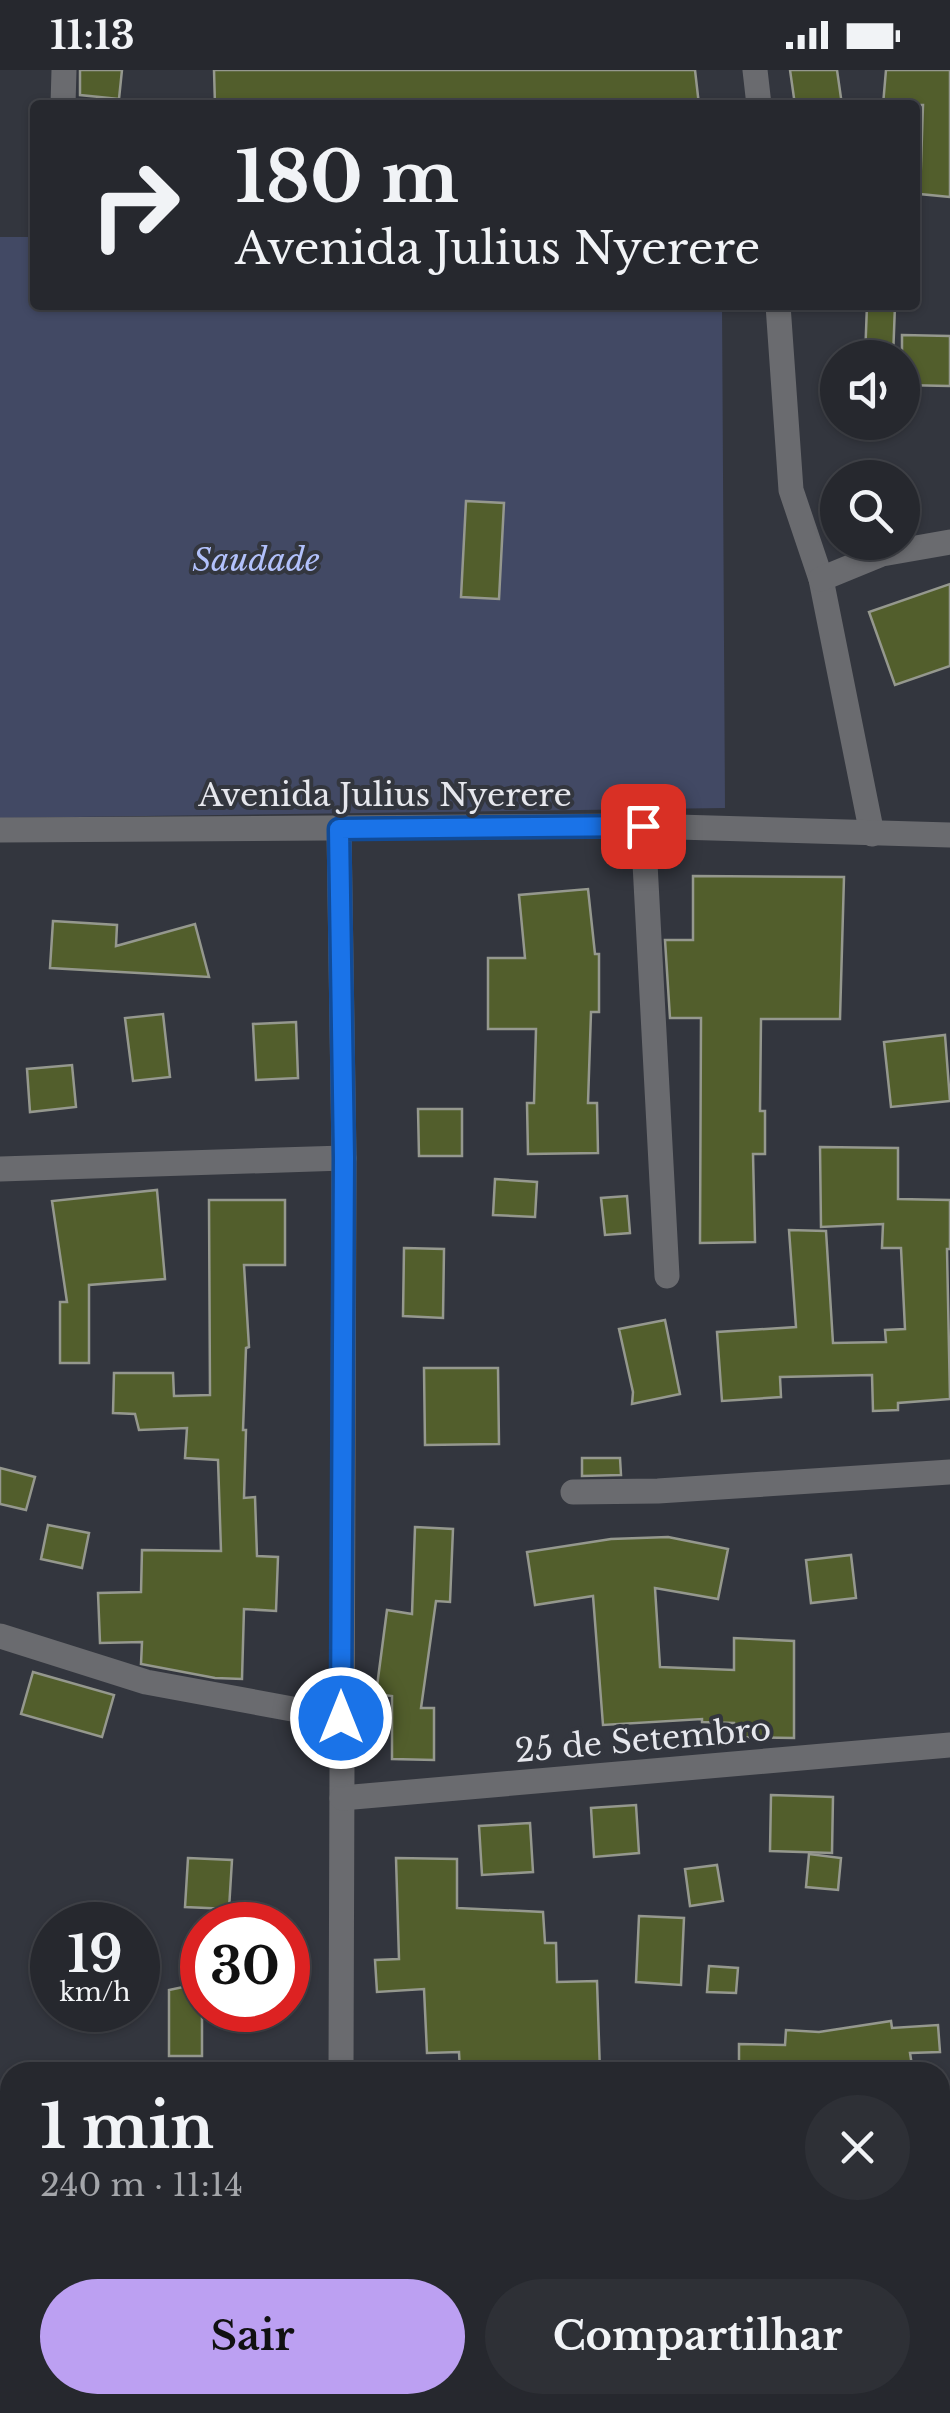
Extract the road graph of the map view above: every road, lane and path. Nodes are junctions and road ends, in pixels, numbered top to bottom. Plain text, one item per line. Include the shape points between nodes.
1 (64, 70) edge
2 (755, 70) edge
3 (63, 100) edge
4 (758, 100) edge
5 (778, 310) edge
6 (950, 542) edge
7 (820, 579) junction
8 (643, 826) junction
9 (339, 829) junction
10 (0, 830) edge
11 (872, 834) junction
12 (950, 835) edge
13 (344, 1158) junction
14 (0, 1169) edge
15 (667, 1276) dead end
16 (950, 1472) edge
17 (573, 1492) dead end
18 (0, 1636) edge
19 (341, 1718) junction
20 (950, 1745) edge
21 (342, 1798) junction
22 (341, 2062) edge

1 - 3 street
2 - 4 street
5 - 7 street via 791,490
6 - 7 street via 882,554
7 - 11 street
8 - 9 street, Avenida Julius Nyerere
8 - 11 street, Avenida Julius Nyerere
8 - 15 street
9 - 10 street, Avenida Julius Nyerere
9 - 13 street
11 - 12 street, Avenida Julius Nyerere
13 - 14 street
13 - 19 street
16 - 17 street
18 - 19 street via 146,1682
19 - 21 street
20 - 21 street, 25 de Setembro
21 - 22 street

